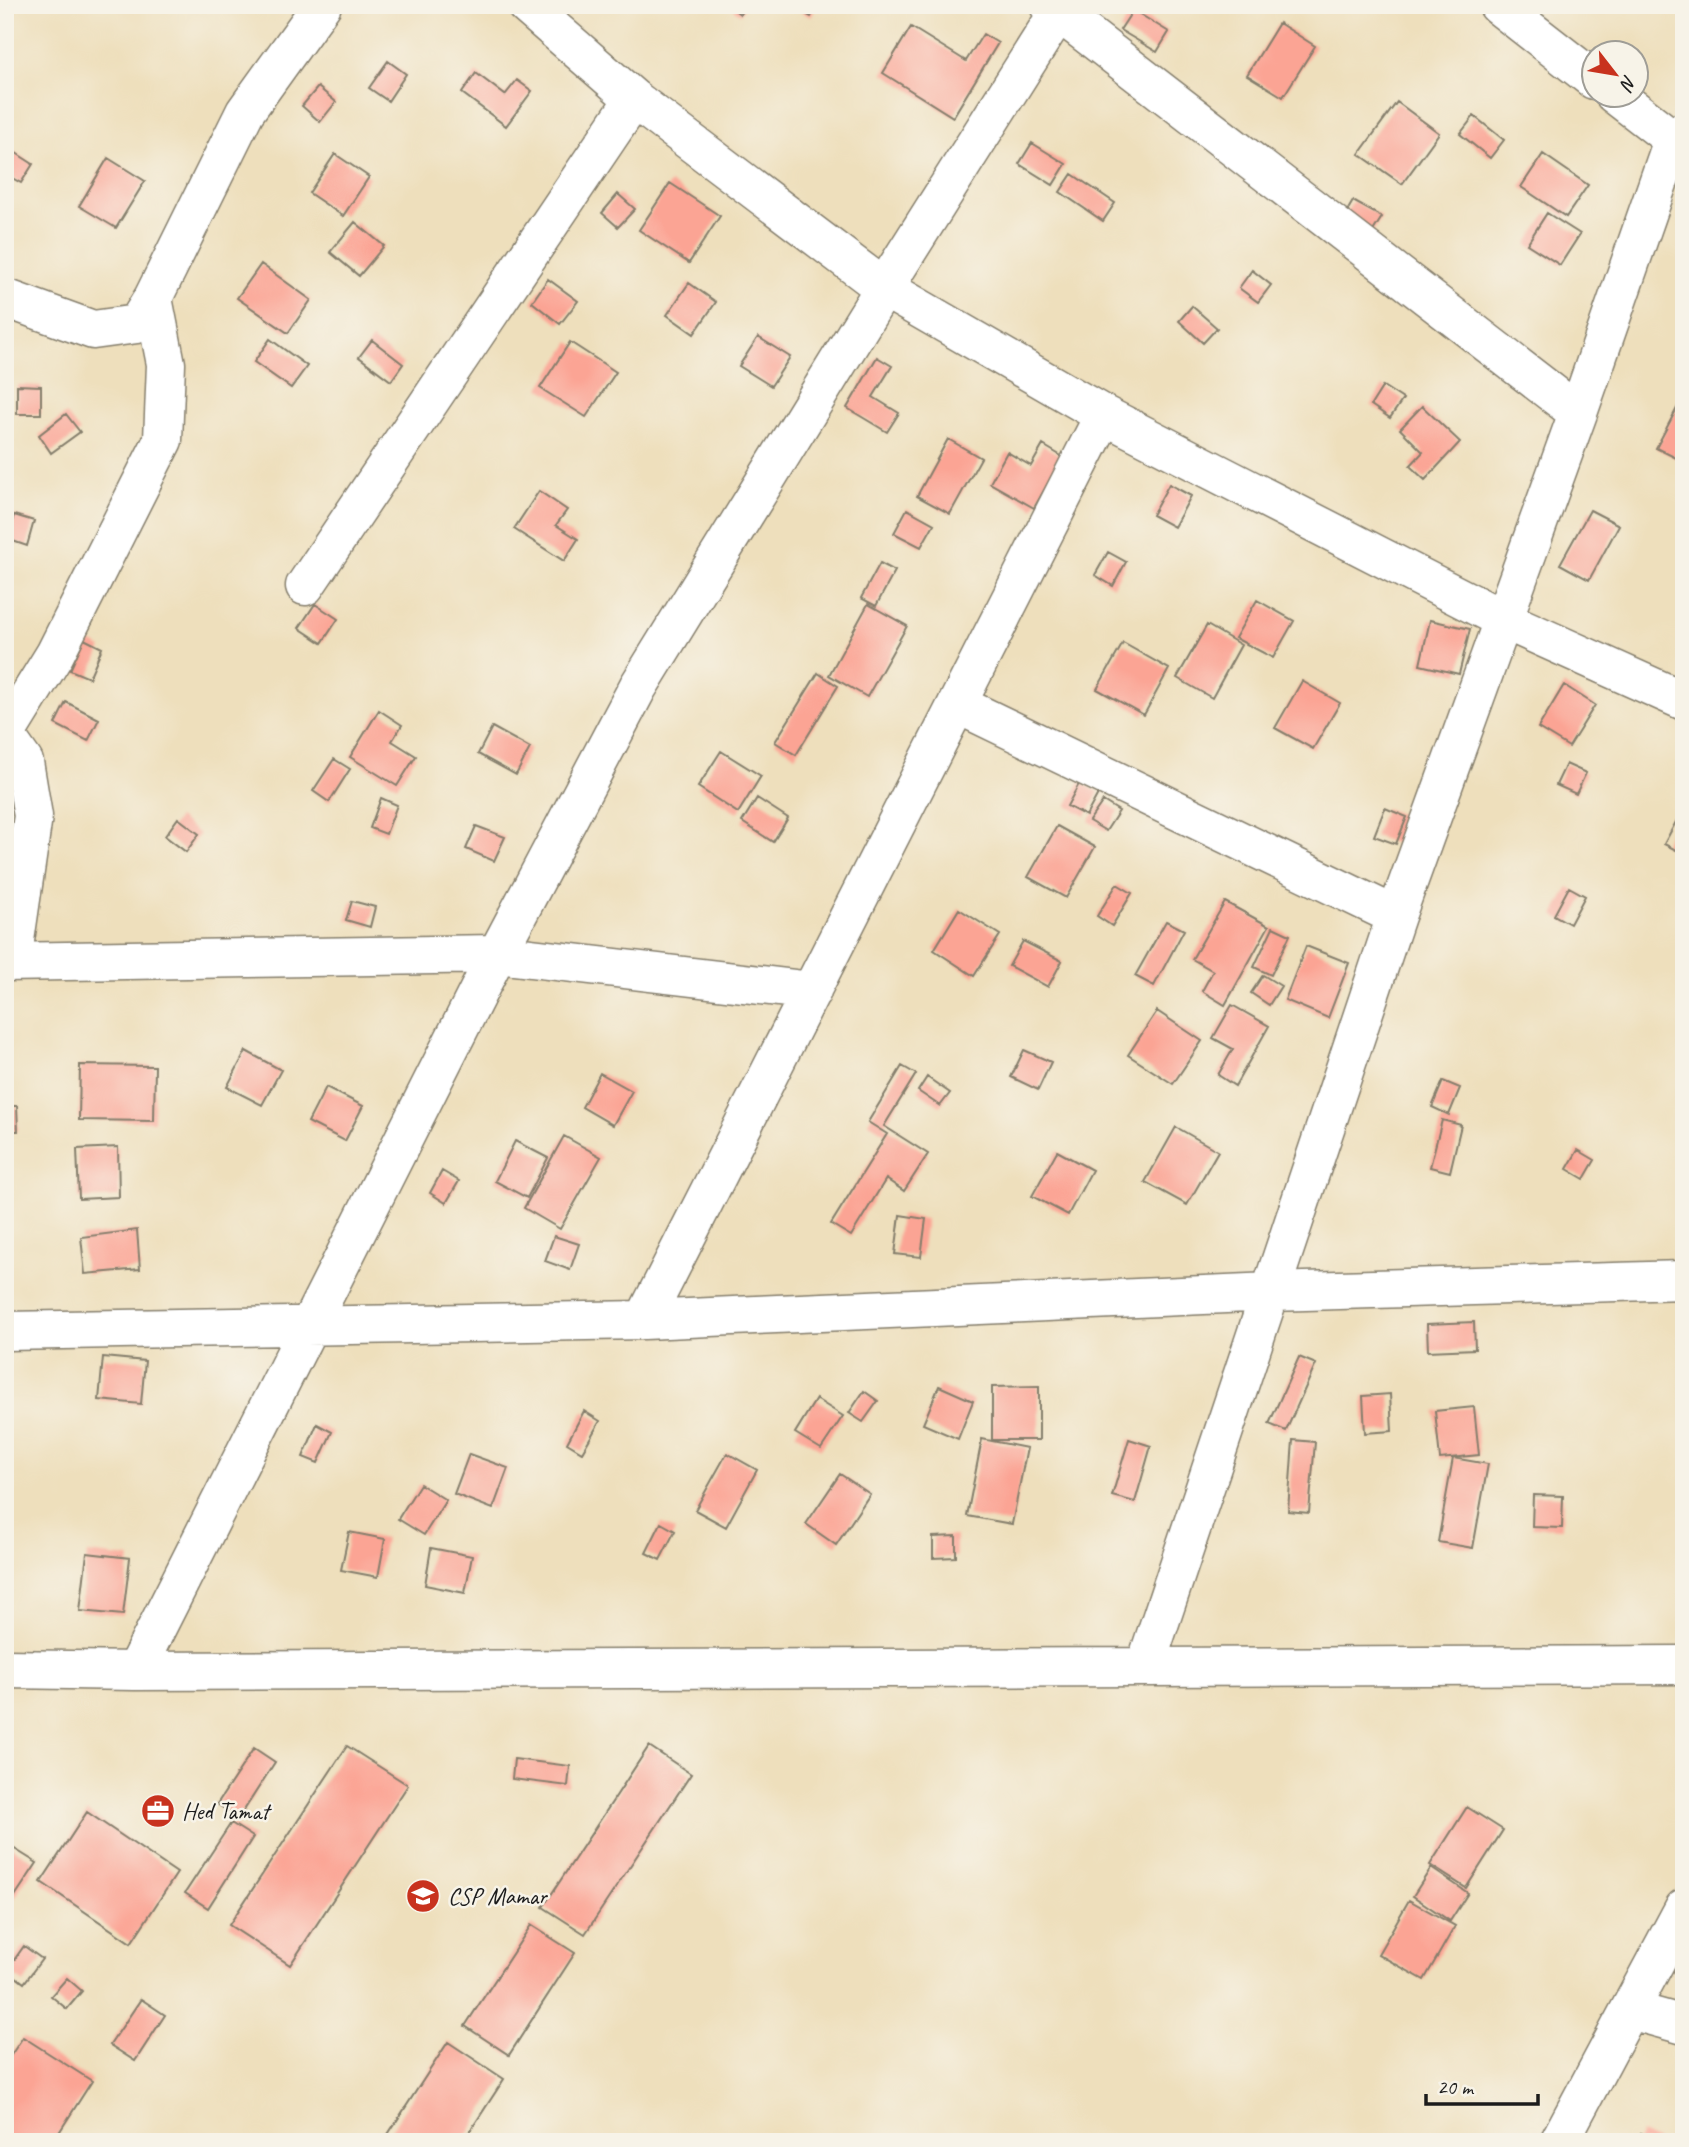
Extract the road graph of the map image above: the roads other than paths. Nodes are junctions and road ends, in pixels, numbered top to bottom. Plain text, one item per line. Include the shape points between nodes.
1 (322, 5) edge
2 (526, 5) edge
3 (1498, 5) edge
4 (1057, 7) edge
5 (1580, 69) edge
6 (634, 99) junction
7 (1634, 108) edge
8 (1680, 140) edge
9 (884, 288) junction
10 (5, 298) edge
11 (153, 298) junction
12 (1578, 413) junction
13 (1104, 415) junction
14 (305, 586) dead end
15 (1504, 620) junction
16 (1684, 701) edge
17 (957, 704) junction
18 (5, 735) edge
19 (1396, 916) junction
20 (497, 954) junction
21 (8, 962) edge
22 (812, 991) junction
23 (1684, 1280) edge
24 (1271, 1292) junction
25 (645, 1320) junction
26 (307, 1327) junction
27 (5, 1331) edge
28 (1684, 1665) edge
29 (1145, 1667) junction
30 (5, 1669) edge
31 (135, 1671) junction
32 (1684, 1908) edge
33 (1630, 2010) junction
34 (1684, 2025) edge
35 (1559, 2142) edge

1 - 11 street via 245,112
2 - 6 street
3 - 5 street
4 - 9 street
4 - 12 street
6 - 9 street
6 - 14 street
7 - 8 street
8 - 12 street
9 - 13 street
9 - 20 street via 638,687
10 - 11 street via 93,330 137,324
11 - 18 street via 166,363 163,440 55,654
12 - 15 street
13 - 15 street
13 - 17 street
15 - 16 street
15 - 19 street
17 - 19 street
17 - 22 street
18 - 21 street via 24,762 33,816
19 - 24 street
20 - 21 street
20 - 22 street
20 - 26 street
22 - 25 street
23 - 24 street
24 - 25 street
24 - 29 street
25 - 26 street
26 - 27 street
26 - 31 street
28 - 29 street
29 - 31 street
30 - 31 street
32 - 33 street
33 - 34 street
33 - 35 street

